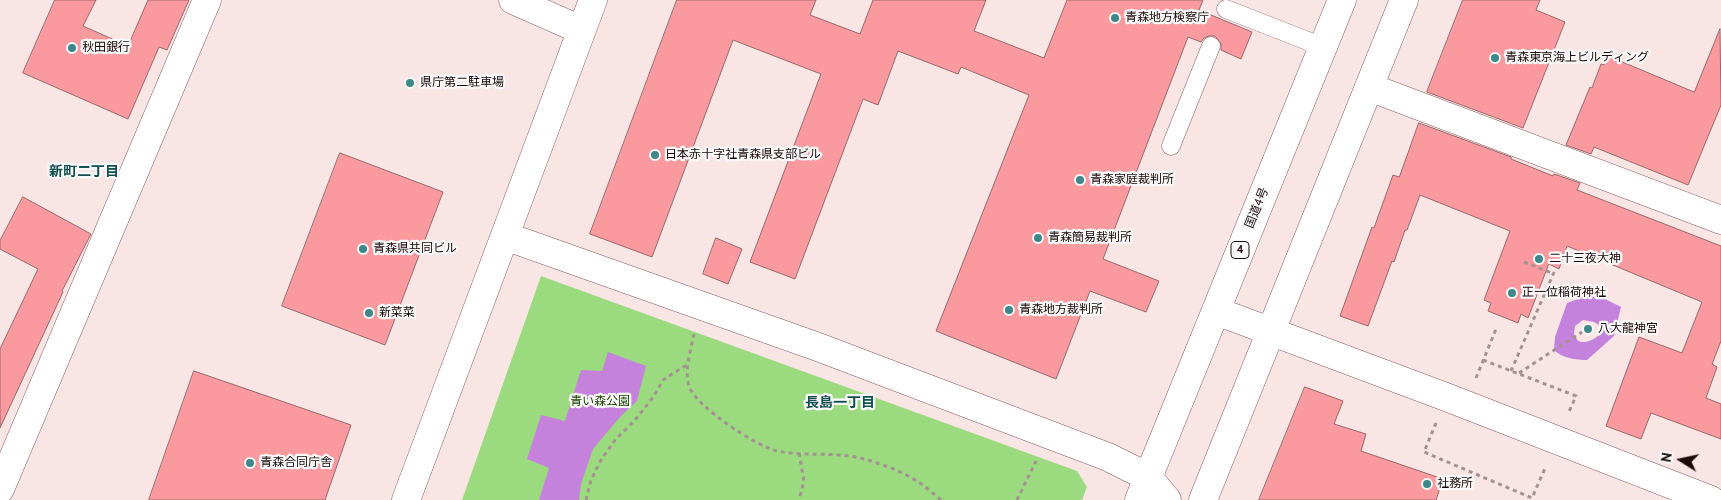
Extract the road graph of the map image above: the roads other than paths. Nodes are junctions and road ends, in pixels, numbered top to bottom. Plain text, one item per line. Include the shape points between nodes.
1 (207, 0) edge
2 (513, 0) edge
3 (593, 0) edge
4 (1342, 0) edge
5 (1404, 0) edge
6 (1226, 10) edge
7 (581, 30) junction
8 (1211, 46) dead end
9 (1323, 47) junction
10 (1369, 88) junction
11 (1171, 146) dead end
12 (1721, 220) edge
13 (505, 236) junction
14 (1216, 311) junction
15 (1272, 331) junction
16 (0, 489) edge
17 (1147, 492) edge
18 (406, 500) edge
19 (1167, 500) edge
20 (1203, 500) edge
21 (1711, 500) edge

1 - 16 main road
2 - 7 main road
3 - 7 main road
4 - 9 main road, 国道4号 / 4
5 - 10 main road
6 - 9 lane
7 - 13 main road
8 - 11 lane
9 - 14 main road, 国道4号 / 4
10 - 12 main road
10 - 15 main road
13 - 17 main road via 818,347 1108,457
13 - 18 main road
14 - 15 main road
14 - 17 main road, 国道4号 / 4
15 - 20 main road
15 - 21 main road
17 - 19 main road

